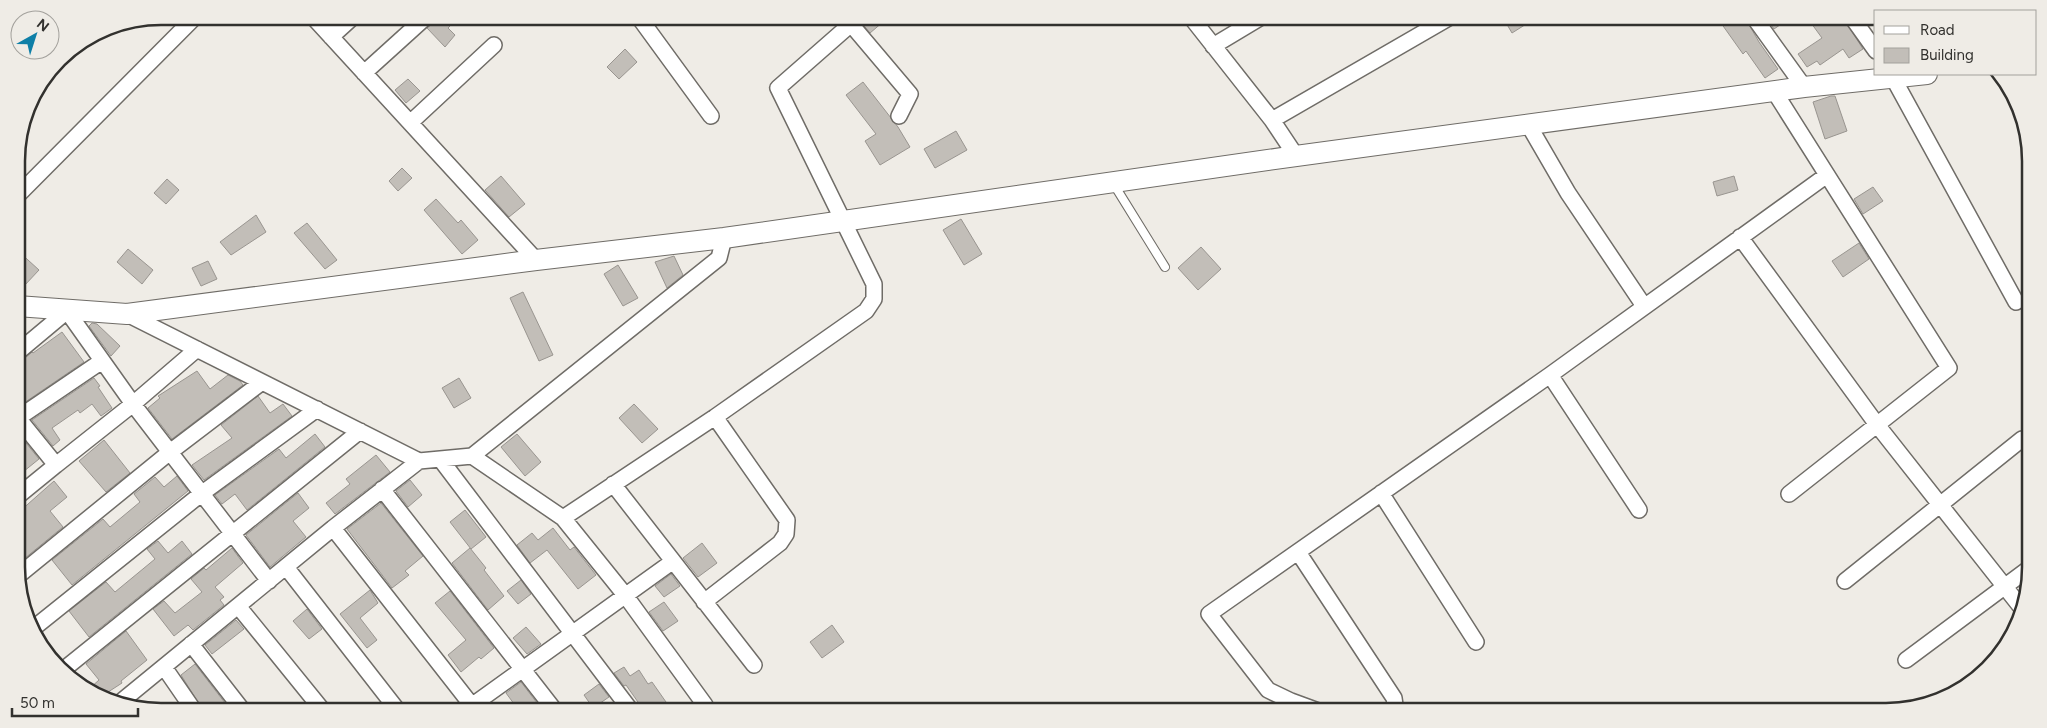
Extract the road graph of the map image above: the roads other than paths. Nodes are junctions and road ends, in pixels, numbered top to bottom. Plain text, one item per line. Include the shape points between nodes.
1 (187, 25) edge
2 (320, 25) edge
3 (344, 25) edge
4 (417, 25) edge
5 (645, 25) edge
6 (842, 25) edge
7 (851, 25) edge
8 (1197, 25) edge
9 (1248, 25) edge
10 (1436, 25) edge
11 (1759, 25) edge
12 (1857, 25) edge
13 (331, 37) junction
14 (494, 45) dead end
15 (1213, 46) junction
16 (1874, 48) edge
17 (364, 73) junction
18 (1892, 75) edge
19 (1804, 87) junction
20 (1774, 91) junction
21 (711, 116) dead end
22 (899, 116) dead end
23 (1272, 120) junction
24 (410, 123) junction
25 (1528, 124) junction
26 (1296, 156) junction
27 (1827, 175) junction
28 (1112, 182) junction
29 (25, 188) edge
30 (843, 219) junction
31 (1740, 237) junction
32 (724, 238) junction
33 (536, 260) junction
34 (1166, 267) dead end
35 (2016, 302) dead end
36 (1644, 306) junction
37 (25, 307) edge
38 (67, 311) junction
39 (127, 314) junction
40 (25, 346) edge
41 (197, 349) junction
42 (102, 361) junction
43 (1550, 374) junction
44 (262, 382) junction
45 (133, 404) junction
46 (317, 409) junction
47 (25, 413) edge
48 (714, 417) junction
49 (1878, 426) junction
50 (25, 427) edge
51 (360, 431) junction
52 (2022, 439) dead end
53 (170, 452) junction
54 (472, 456) junction
55 (441, 460) junction
56 (419, 461) junction
57 (56, 465) junction
58 (613, 484) junction
59 (382, 489) junction
60 (25, 490) edge
61 (1381, 493) junction
62 (201, 494) junction
63 (1789, 494) dead end
64 (1941, 505) junction
65 (1639, 510) dead end
66 (562, 518) junction
67 (333, 528) junction
68 (232, 535) junction
69 (1298, 552) junction
70 (672, 562) junction
71 (286, 567) junction
72 (25, 569) edge
73 (2022, 574) edge
74 (1844, 581) dead end
75 (268, 582) junction
76 (2005, 587) junction
77 (625, 595) junction
78 (704, 602) junction
79 (2017, 602) edge
80 (238, 606) junction
81 (38, 625) edge
82 (574, 632) junction
83 (1476, 642) dead end
84 (191, 644) junction
85 (1906, 660) dead end
86 (754, 665) dead end
87 (68, 666) edge
88 (164, 667) junction
89 (523, 668) junction
90 (126, 698) edge
91 (188, 703) edge
92 (237, 703) edge
93 (317, 703) edge
94 (392, 703) edge
95 (466, 703) edge
96 (480, 703) edge
97 (549, 703) edge
98 (625, 703) edge
99 (704, 703) edge
100 (1293, 703) edge
101 (1395, 703) edge

1 - 29 street
2 - 13 street
3 - 13 street
4 - 17 street
5 - 21 street
6 - 30 street via 778,88
7 - 22 street via 910,94
8 - 15 street
9 - 15 street
10 - 23 street
11 - 19 street
12 - 16 street
13 - 17 street
14 - 24 street
15 - 23 street
17 - 24 street
18 - 19 main road
18 - 35 street
19 - 20 main road
20 - 25 main road
20 - 27 street
23 - 26 street
24 - 33 street
25 - 26 main road
25 - 36 street via 1564,186
26 - 28 main road
27 - 31 street
27 - 49 street via 1948,368
28 - 30 main road
28 - 34 lane
30 - 32 main road
30 - 48 street via 874,284 874,299 866,310
31 - 36 street
31 - 49 street
32 - 33 main road
32 - 54 street via 718,258
33 - 39 main road
36 - 43 street
37 - 38 main road
38 - 39 main road
38 - 40 street
38 - 42 street
39 - 41 street
41 - 44 street
41 - 45 street
42 - 45 street
42 - 47 street
43 - 61 street
43 - 65 street
44 - 46 street
44 - 53 street
45 - 53 street
45 - 57 street
46 - 51 street
46 - 62 street
48 - 58 street
48 - 78 street via 787,520 786,534 780,543
49 - 63 street
49 - 64 street
50 - 57 street
51 - 56 street
51 - 68 street
52 - 64 street
53 - 62 street
53 - 72 street
54 - 55 street
54 - 66 street
55 - 56 street
55 - 82 street
56 - 59 street
57 - 60 street
58 - 66 street
58 - 70 street
59 - 67 street
59 - 89 street
61 - 69 street
61 - 83 street
62 - 68 street
62 - 81 street
64 - 74 street
64 - 76 street
66 - 77 street
67 - 71 street
67 - 95 street
68 - 75 street
68 - 87 street
69 - 100 street via 1209,614 1268,690
69 - 101 street
70 - 77 street
70 - 78 street
71 - 75 street
71 - 94 street
73 - 76 street
75 - 80 street
76 - 79 street
76 - 85 street
77 - 82 street
77 - 99 street
78 - 86 street
80 - 84 street
80 - 93 street
82 - 89 street
82 - 98 street
84 - 88 street
84 - 92 street
88 - 90 street
88 - 91 street
89 - 96 street
89 - 97 street

